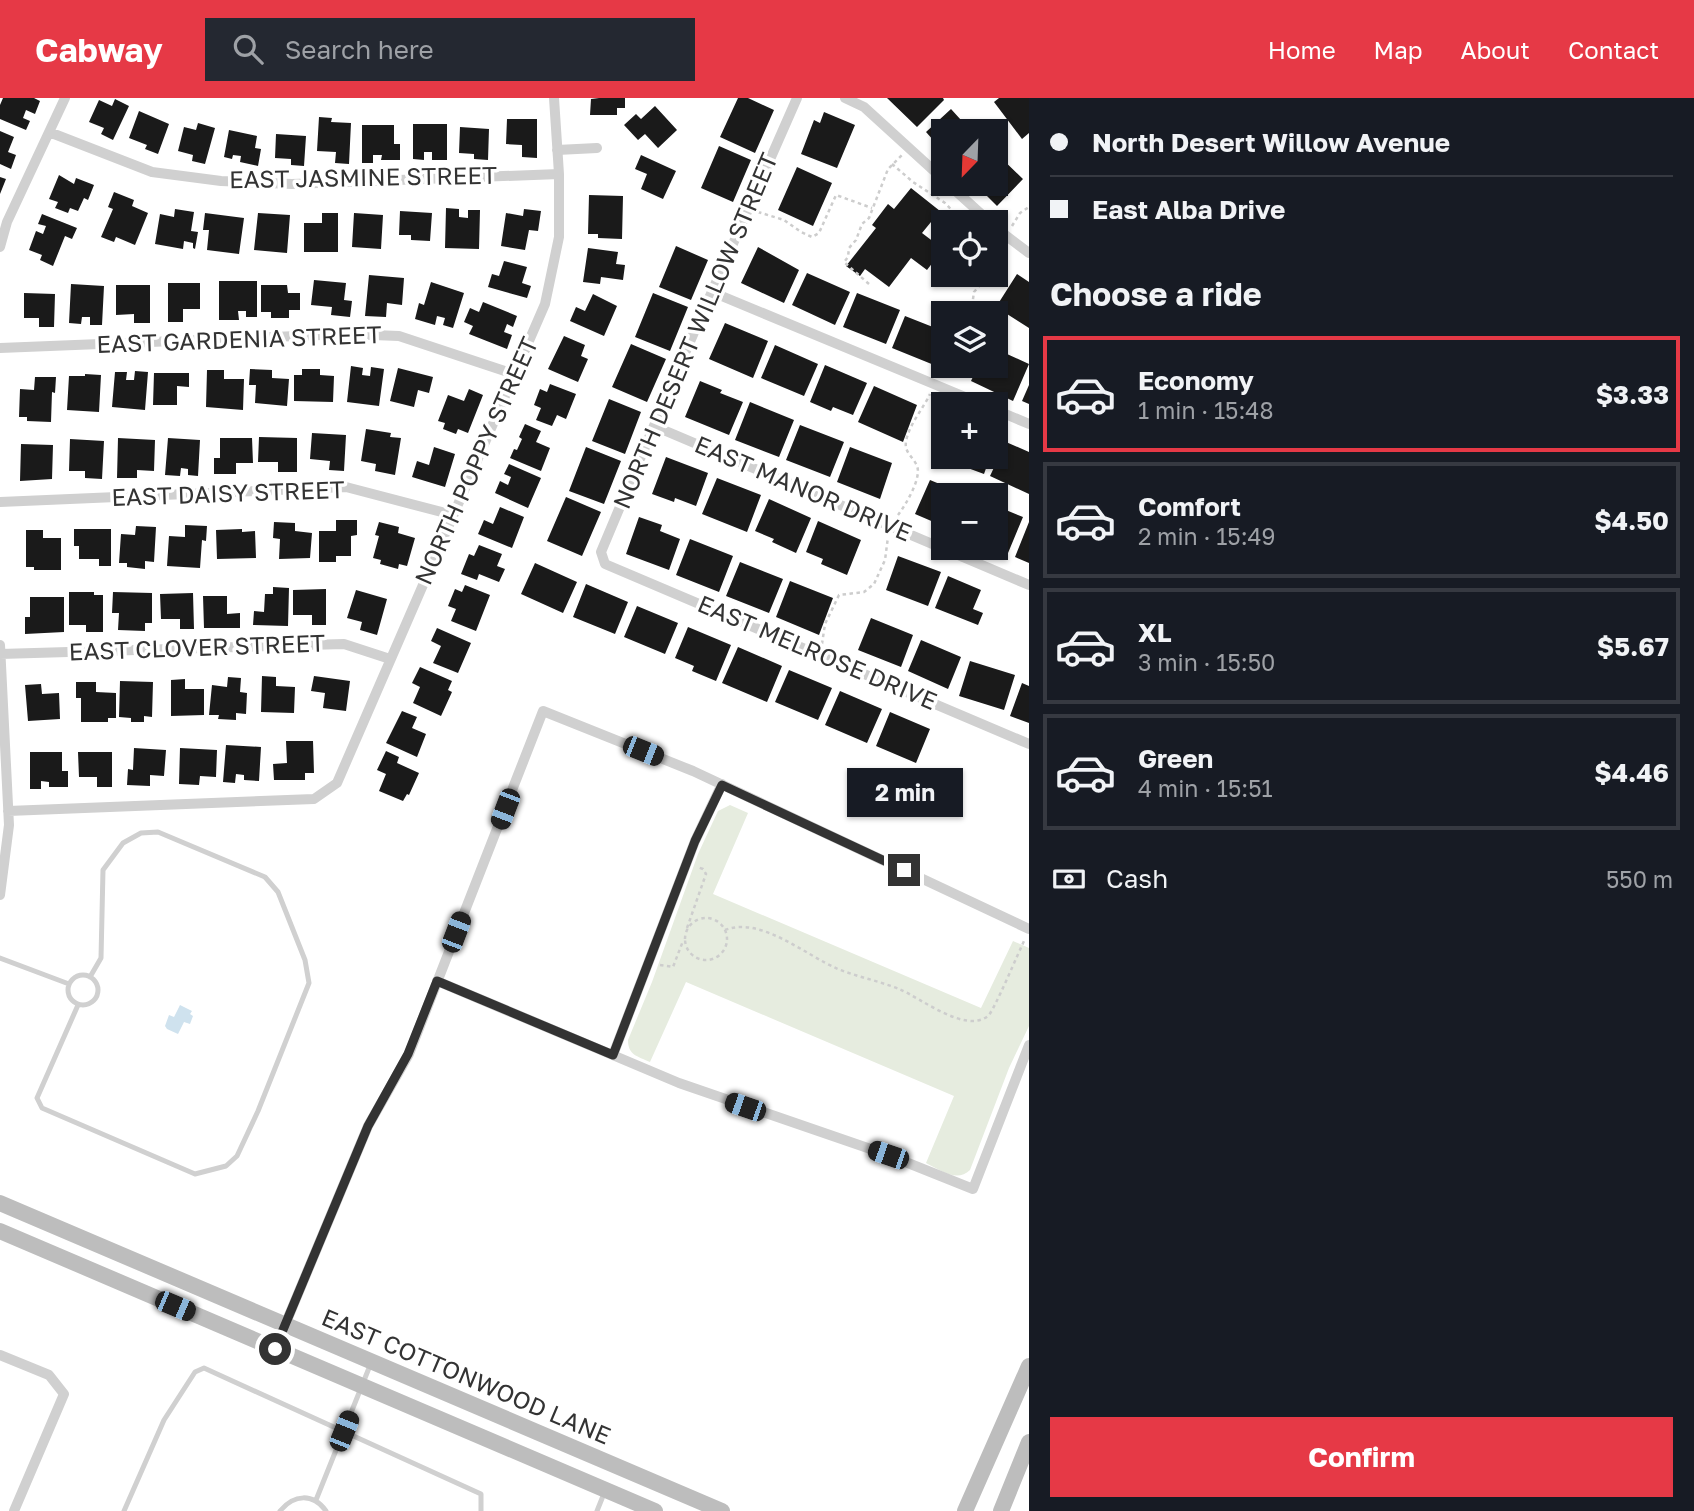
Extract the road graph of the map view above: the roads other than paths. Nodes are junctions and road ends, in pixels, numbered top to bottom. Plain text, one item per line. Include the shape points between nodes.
1 (65, 98) edge
2 (554, 98) edge
3 (797, 98) edge
4 (845, 98) edge
5 (50, 132) junction
6 (597, 148) dead end
7 (557, 150) junction
8 (931, 168) edge
9 (559, 174) junction
10 (961, 196) edge
11 (976, 210) edge
12 (1008, 238) edge
13 (0, 247) edge
14 (1029, 253) edge
15 (712, 292) junction
16 (0, 348) edge
17 (514, 374) junction
18 (953, 392) edge
19 (1008, 415) edge
20 (1029, 424) edge
21 (654, 426) junction
22 (0, 502) edge
23 (453, 515) junction
24 (605, 564) joint
25 (1029, 584) edge
26 (0, 645) edge
27 (0, 654) edge
28 (390, 659) junction
29 (1029, 744) edge
30 (722, 785) junction
31 (8, 811) junction
32 (0, 895) edge
33 (1029, 929) edge
34 (0, 958) edge
35 (90, 977) junction
36 (437, 981) junction
37 (69, 984) junction
38 (78, 1005) junction
39 (1029, 1045) edge
40 (613, 1055) junction
41 (1018, 1070) junction
42 (1029, 1075) edge
43 (0, 1203) edge
44 (0, 1231) edge
45 (284, 1324) junction
46 (275, 1349) junction
47 (0, 1355) edge
48 (372, 1362) junction
49 (1029, 1366) edge
50 (363, 1386) junction
51 (344, 1431) junction
52 (1029, 1442) edge
53 (605, 1490) junction
54 (316, 1500) junction
55 (14, 1511) edge
56 (124, 1511) edge
57 (280, 1511) edge
58 (326, 1511) edge
59 (481, 1511) edge
60 (597, 1511) edge
61 (655, 1511) edge
62 (722, 1511) edge
63 (965, 1511) edge
64 (1001, 1511) edge

1 - 5 street
2 - 7 street, NORTH POPPY STREET
3 - 15 street, NORTH DESERT WILLOW STREET
4 - 8 street via 864,107
5 - 9 street, EAST JASMINE STREET via 152,172 221,181 292,184
5 - 13 street via 7,222
6 - 7 street
7 - 9 street, NORTH POPPY STREET
9 - 17 street, NORTH POPPY STREET via 559,237 545,304
10 - 11 street
12 - 14 street
15 - 18 street
15 - 21 street, NORTH DESERT WILLOW STREET
16 - 17 street, EAST GARDENIA STREET via 347,334 399,336
17 - 23 street, NORTH POPPY STREET
19 - 20 street
21 - 24 street, NORTH DESERT WILLOW STREET via 601,552
21 - 25 street, EAST MANOR DRIVE
22 - 23 street, EAST DAISY STREET via 346,487
23 - 28 street, NORTH POPPY STREET
24 - 29 street, EAST MELROSE DRIVE
26 - 27 street
27 - 28 street, EAST CLOVER STREET via 344,644
27 - 31 street
28 - 31 street, NORTH POPPY STREET via 337,783 314,799
30 - 33 street
30 - 36 street via 543,710
30 - 40 street via 695,841
31 - 32 street
34 - 37 lane
35 - 37 lane via 81,975
35 - 38 lane via 97,994 92,1002
35 - 38 lane via 101,958 103,870 123,843 141,833 158,832 265,877 278,892 309,983 237,1156 226,1166 195,1174 42,1108 37,1098
36 - 40 street
36 - 45 street via 408,1054 368,1126
37 - 38 lane via 68,994
39 - 41 street
40 - 41 street via 973,1189
41 - 42 street
43 - 45 main road, EAST COTTONWOOD LANE
44 - 46 main road, EAST COTTONWOOD LANE
45 - 46 street
45 - 48 main road, EAST COTTONWOOD LANE
46 - 50 main road, EAST COTTONWOOD LANE
47 - 55 street via 49,1375 64,1394
48 - 50 lane
48 - 62 main road, EAST COTTONWOOD LANE
49 - 63 main road
50 - 51 lane
50 - 53 main road, EAST COTTONWOOD LANE
51 - 54 lane
51 - 56 lane via 204,1368 195,1372 164,1419
51 - 59 lane via 481,1494
52 - 64 main road
53 - 60 lane
53 - 61 main road, EAST COTTONWOOD LANE
54 - 57 lane via 298,1497
54 - 58 lane

